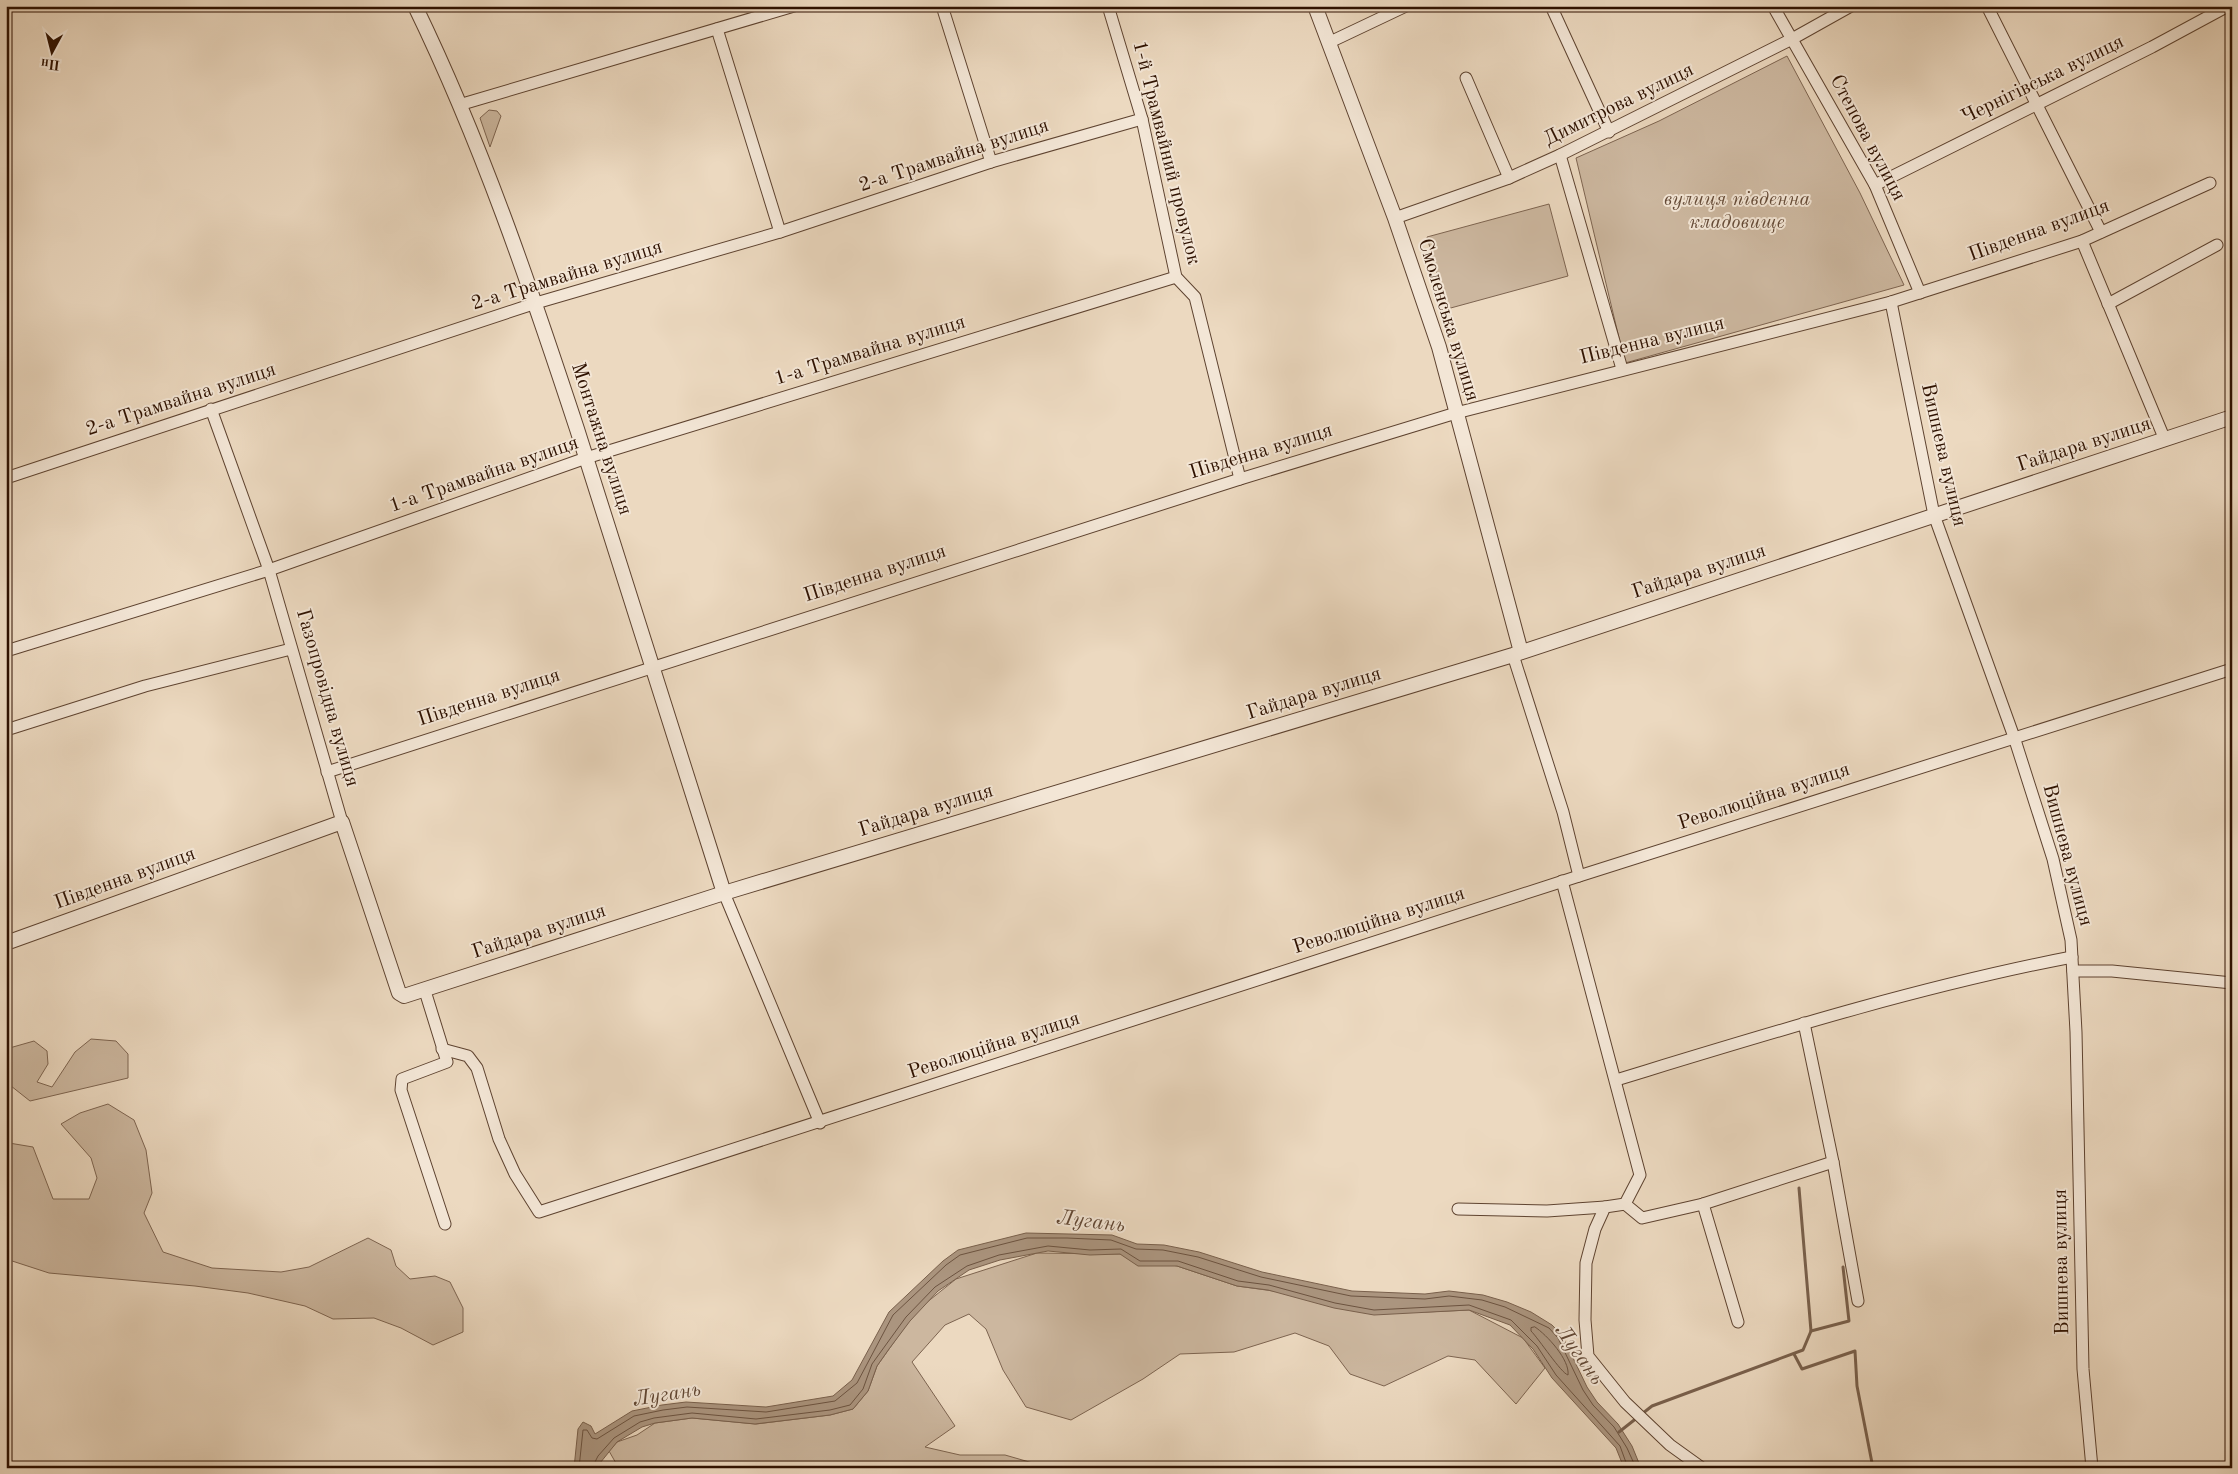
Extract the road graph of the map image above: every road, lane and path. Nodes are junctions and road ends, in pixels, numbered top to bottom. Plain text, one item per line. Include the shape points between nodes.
1 (415, 6) edge
2 (794, 6) edge
3 (942, 6) edge
4 (1108, 6) edge
5 (1314, 6) edge
6 (1406, 6) edge
7 (1551, 6) edge
8 (1772, 6) edge
9 (1851, 6) edge
10 (1987, 6) edge
11 (2227, 6) edge
12 (717, 29) junction
13 (1792, 39) junction
14 (1328, 43) junction
15 (1466, 78) dead end
16 (2037, 104) junction
17 (459, 105) junction
18 (1142, 119) junction
19 (1610, 132) junction
20 (1560, 155) junction
21 (991, 162) junction
22 (1509, 178) junction
23 (2210, 183) dead end
24 (1874, 185) junction
25 (1395, 218) junction
26 (780, 232) junction
27 (2101, 232) junction
28 (2082, 241) junction
29 (2217, 245) dead end
30 (1176, 277) junction
31 (1920, 292) junction
32 (1890, 302) junction
33 (536, 303) junction
34 (2108, 304) junction
35 (1622, 369) junction
36 (211, 409) junction
37 (1456, 413) junction
38 (2232, 417) edge
39 (2165, 440) junction
40 (586, 458) junction
41 (6, 478) edge
42 (1240, 479) junction
43 (1934, 515) junction
44 (269, 570) junction
45 (291, 649) junction
46 (6, 651) edge
47 (1517, 654) junction
48 (652, 666) junction
49 (2232, 669) edge
50 (6, 730) edge
51 (2014, 737) junction
52 (327, 772) junction
53 (342, 822) junction
54 (1579, 876) junction
55 (1562, 882) junction
56 (724, 893) junction
57 (6, 944) edge
58 (2072, 957) junction
59 (2073, 971) junction
60 (2232, 983) edge
61 (425, 991) junction
62 (404, 996) joint
63 (1804, 1023) junction
64 (442, 1049) junction
65 (1616, 1080) junction
66 (820, 1123) junction
67 (1833, 1162) junction
68 (1625, 1204) junction
69 (1703, 1204) junction
70 (1605, 1207) junction
71 (1458, 1209) dead end
72 (445, 1224) dead end
73 (1858, 1301) dead end
74 (1738, 1322) dead end
75 (1702, 1468) edge
76 (2092, 1468) edge

1 - 17 street, Монтажна вулиця via 440,56
2 - 12 street
3 - 21 street
4 - 18 street, 1-й Трамвайний провулок
5 - 14 street, Смоленська вулиця
6 - 14 street
7 - 19 street
8 - 13 street, Степова вулиця
9 - 13 street, Димитрова вулиця
10 - 16 street
11 - 16 street, Чернігівська вулиця
12 - 17 street
12 - 26 street
13 - 19 street, Димитрова вулиця
13 - 24 street, Степова вулиця
14 - 25 street, Смоленська вулиця
15 - 22 street
16 - 24 street, Чернігівська вулиця
16 - 27 street
17 - 33 street, Монтажна вулиця
18 - 21 street, 2-а Трамвайна вулиця
18 - 30 street, 1-й Трамвайний провулок
19 - 20 street, Димитрова вулиця
20 - 22 street, Димитрова вулиця
20 - 35 street
21 - 26 street, 2-а Трамвайна вулиця
22 - 25 street, Димитрова вулиця
23 - 27 street, Південна вулиця
24 - 31 street, Степова вулиця
25 - 37 street, Смоленська вулиця via 1439,347
26 - 33 street, 2-а Трамвайна вулиця
27 - 28 street, Південна вулиця
28 - 31 street, Південна вулиця
28 - 34 street
29 - 34 street
30 - 40 street, 1-а Трамвайна вулиця
30 - 42 street, 1-й Трамвайний провулок via 1195,297
31 - 32 street, Південна вулиця
32 - 35 street, Південна вулиця
32 - 43 street, Вишнева вулиця
33 - 36 street, 2-а Трамвайна вулиця
33 - 40 street, Монтажна вулиця
34 - 39 street
35 - 37 street, Південна вулиця
36 - 41 street, 2-а Трамвайна вулиця
36 - 44 street, Газопровідна вулиця
37 - 42 street, Південна вулиця
37 - 47 street, Смоленська вулиця
38 - 39 street, Гайдара вулиця
39 - 43 street, Гайдара вулиця
40 - 44 street, 1-а Трамвайна вулиця
40 - 48 street, Монтажна вулиця
42 - 48 street, Південна вулиця
43 - 47 street, Гайдара вулиця
43 - 51 street, Вишнева вулиця
44 - 45 street, Газопровідна вулиця
44 - 46 street, 1-а Трамвайна вулиця
45 - 50 street via 145,686
45 - 52 street, Газопровідна вулиця
47 - 54 street
47 - 56 street, Гайдара вулиця
48 - 52 street, Південна вулиця
48 - 56 street, Монтажна вулиця
49 - 51 street, Революційна вулиця
51 - 54 street, Революційна вулиця
51 - 58 street, Вишнева вулиця via 2053,859
52 - 53 street, Газопровідна вулиця
53 - 57 street, Південна вулиця
53 - 62 street, Газопровідна вулиця via 399,993
54 - 55 street, Революційна вулиця
55 - 65 street
55 - 66 street, Революційна вулиця
56 - 61 street, Гайдара вулиця
56 - 66 street
58 - 59 street, Вишнева вулиця
58 - 63 street via 1960,980
59 - 60 street via 2112,971
59 - 76 street, Вишнева вулиця via 2084,1368
61 - 62 street, Гайдара вулиця
61 - 64 street
63 - 65 street
63 - 67 street
64 - 66 street, Революційна вулиця via 468,1056 477,1068 499,1139 538,1212
64 - 72 street via 447,1062 402,1079 401,1090
65 - 68 street via 1640,1175
67 - 69 street
67 - 73 street
68 - 69 street via 1642,1218
68 - 70 street
69 - 74 street
70 - 71 street via 1547,1211
70 - 75 street via 1594,1229 1586,1263 1588,1356 1625,1402 1670,1444

